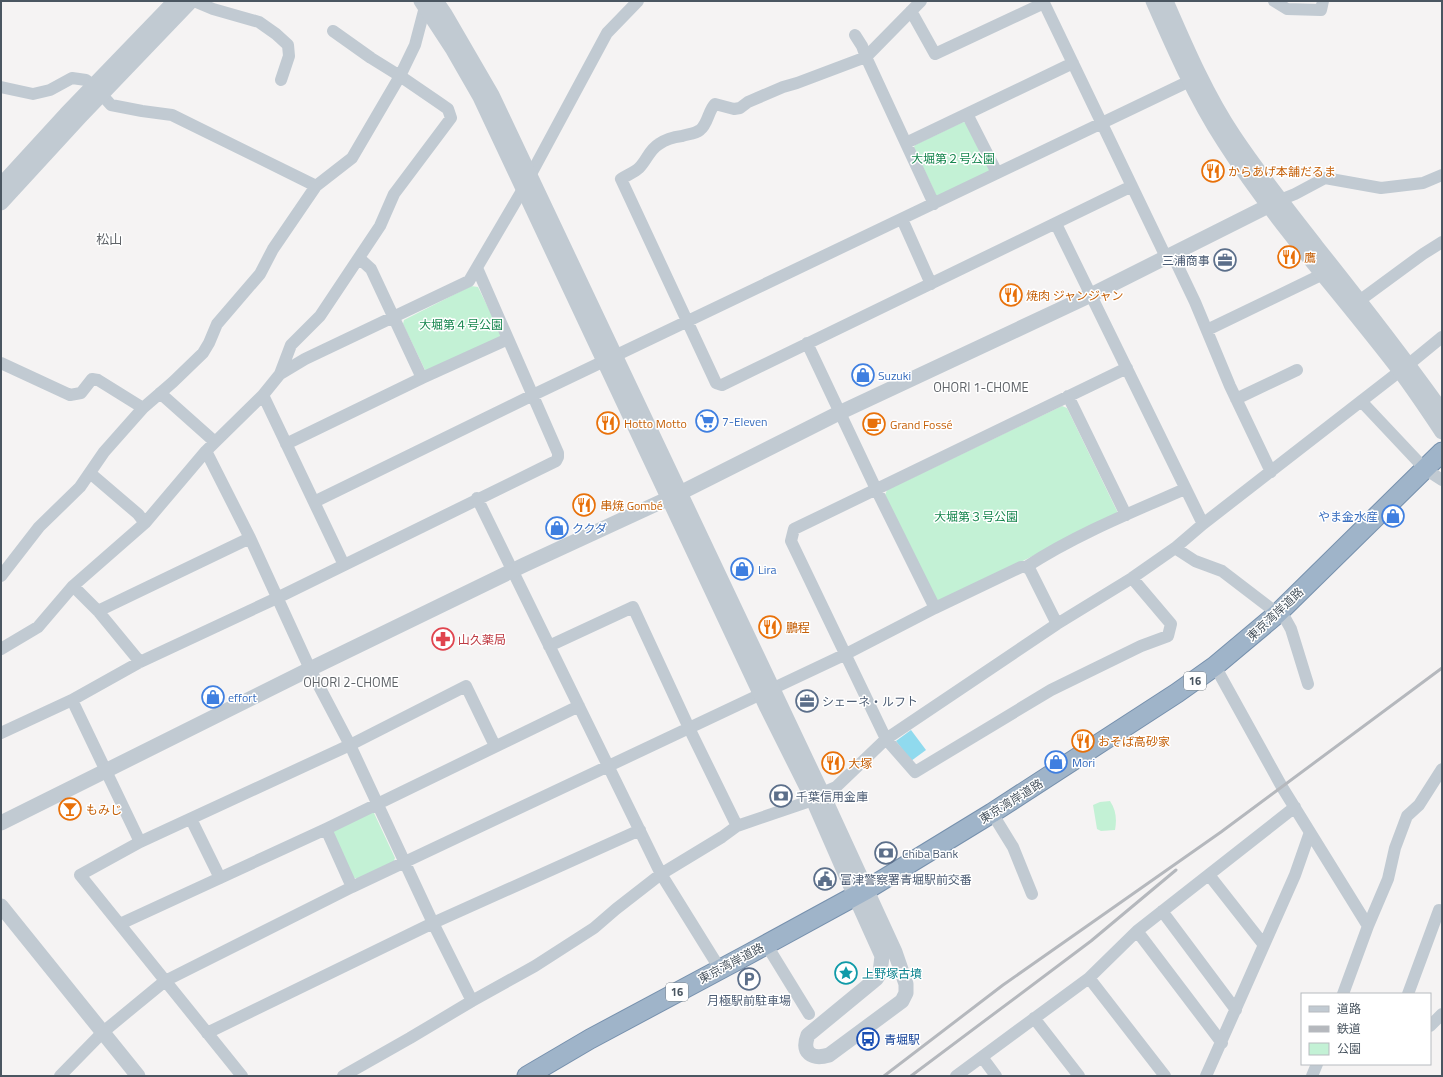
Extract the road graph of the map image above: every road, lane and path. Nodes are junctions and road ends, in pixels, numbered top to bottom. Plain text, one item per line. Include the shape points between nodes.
1 (175, 1) edge
2 (191, 1) edge
3 (194, 1) edge
4 (638, 1) edge
5 (921, 1) edge
6 (1153, 1) edge
7 (1166, 1) edge
8 (1274, 1) edge
9 (1323, 1) edge
10 (428, 2) edge
11 (1043, 2) edge
12 (911, 11) junction
13 (333, 31) dead end
14 (855, 35) dead end
15 (866, 57) junction
16 (1073, 63) junction
17 (400, 76) junction
18 (1195, 79) junction
19 (281, 80) dead end
20 (1, 87) edge
21 (98, 91) junction
22 (967, 114) junction
23 (1101, 124) junction
24 (906, 143) junction
25 (997, 173) junction
26 (1442, 175) edge
27 (527, 182) junction
28 (1, 186) edge
29 (316, 186) junction
30 (1132, 186) junction
31 (1, 203) edge
32 (1274, 203) junction
33 (934, 204) junction
34 (902, 219) junction
35 (1056, 224) junction
36 (1442, 242) edge
37 (1169, 256) junction
38 (359, 258) junction
39 (476, 268) junction
40 (1323, 274) junction
41 (931, 284) junction
42 (1091, 295) junction
43 (1359, 301) junction
44 (394, 317) junction
45 (687, 322) junction
46 (1207, 330) junction
47 (1442, 338) edge
48 (508, 339) junction
49 (807, 343) junction
50 (610, 359) junction
51 (1, 363) edge
52 (1126, 368) junction
53 (1404, 368) junction
54 (1297, 370) dead end
55 (280, 374) junction
56 (422, 378) junction
57 (160, 393) junction
58 (263, 395) junction
59 (533, 395) junction
60 (1068, 396) junction
61 (1236, 399) junction
62 (1361, 401) junction
63 (143, 408) junction
64 (1442, 411) edge
65 (839, 413) junction
66 (1442, 432) edge
67 (215, 442) junction
68 (286, 444) junction
69 (206, 451) junction
70 (1442, 452) edge
71 (1425, 469) junction
72 (1271, 472) junction
73 (90, 473) junction
74 (1442, 480) edge
75 (1185, 488) junction
76 (876, 489) junction
77 (674, 496) junction
78 (477, 498) junction
79 (314, 502) junction
80 (1126, 515) junction
81 (145, 523) junction
82 (1203, 524) junction
83 (250, 538) junction
84 (1176, 548) junction
85 (344, 565) junction
86 (1026, 567) junction
87 (512, 571) junction
88 (1, 576) edge
89 (1132, 578) junction
90 (73, 586) junction
91 (277, 598) junction
92 (935, 608) junction
93 (98, 611) junction
94 (1277, 614) junction
95 (1057, 624) junction
96 (549, 646) junction
97 (1, 649) edge
98 (846, 654) junction
99 (140, 662) junction
100 (1215, 666) junction
101 (310, 669) junction
102 (1308, 684) dead end
103 (766, 692) junction
104 (72, 700) junction
105 (579, 706) junction
106 (689, 728) junction
107 (1, 733) edge
108 (886, 739) junction
109 (350, 745) junction
110 (495, 746) junction
111 (609, 766) junction
112 (1442, 769) edge
113 (106, 772) junction
114 (817, 796) junction
115 (378, 804) junction
116 (1295, 807) junction
117 (992, 813) junction
118 (191, 819) junction
119 (1, 823) edge
120 (737, 826) junction
121 (326, 829) junction
122 (640, 830) junction
123 (1310, 832) junction
124 (140, 842) junction
125 (406, 863) junction
126 (661, 874) junction
127 (1209, 875) junction
128 (220, 878) junction
129 (352, 887) junction
130 (860, 893) junction
131 (1032, 894) dead end
132 (1, 906) edge
133 (1162, 911) junction
134 (1442, 911) edge
135 (433, 923) junction
136 (120, 924) junction
137 (1368, 926) junction
138 (1137, 931) junction
139 (766, 944) junction
140 (1264, 945) junction
141 (720, 969) junction
142 (1088, 978) junction
143 (165, 981) junction
144 (1343, 993) edge
145 (1408, 993) edge
146 (472, 1001) junction
147 (1236, 1010) junction
148 (809, 1014) dead end
149 (1442, 1014) edge
150 (1034, 1018) junction
151 (1431, 1025) edge
152 (103, 1032) junction
153 (207, 1033) junction
154 (1222, 1043) junction
155 (982, 1057) junction
156 (1317, 1065) edge
157 (351, 1074) edge
158 (60, 1076) edge
159 (138, 1076) edge
160 (242, 1076) edge
161 (527, 1076) edge
162 (956, 1076) edge
163 (996, 1076) edge
164 (1079, 1076) edge
165 (1165, 1076) edge
166 (1206, 1076) edge
167 (1312, 1076) edge

1 - 21 street
2 - 21 street
3 - 19 street via 259,22 276,34 288,45 289,56
4 - 27 street via 607,33
5 - 12 street
6 - 18 street
7 - 18 street via 1189,53
8 - 9 street via 1287,9 1321,10
10 - 17 street via 415,45
10 - 27 street
11 - 12 street via 934,54
11 - 16 street
12 - 15 street
13 - 17 street
14 - 15 street
15 - 24 street
15 - 45 street via 783,87 740,108 715,104 701,130 656,145 639,169 621,179
16 - 22 street
16 - 23 street
17 - 29 street via 352,158
17 - 38 street via 448,110 451,118 394,194 380,226
18 - 23 street
18 - 32 street via 1223,141 1249,179
20 - 21 street via 33,94 50,90 72,78 86,80
21 - 28 street via 66,114
21 - 29 street via 111,105 172,115
21 - 31 street via 80,117
22 - 24 street
22 - 25 street
23 - 25 street
23 - 30 street
24 - 33 street
25 - 33 street
26 - 32 street via 1423,183 1381,188 1325,178
27 - 39 street
27 - 50 street
29 - 57 street via 273,249 260,274 217,324 203,353
30 - 35 street
30 - 37 street
32 - 37 street
32 - 40 street
32 - 43 street
33 - 34 street
34 - 41 street
34 - 45 street
35 - 41 street
35 - 42 street
36 - 43 street
37 - 42 street
37 - 46 street via 1195,302
38 - 44 street via 371,269
38 - 55 street via 320,316 291,345
39 - 44 street via 469,281
39 - 48 street
40 - 46 street
40 - 53 street
41 - 49 street
42 - 52 street
42 - 65 street
43 - 53 street
44 - 55 street via 305,359
44 - 56 street
45 - 49 street via 716,383 722,385
45 - 50 street
46 - 61 street
47 - 53 street
48 - 56 street
48 - 59 street
49 - 65 street
50 - 59 street
50 - 77 street
51 - 63 street via 70,395 80,393 92,379 98,380
52 - 60 street
52 - 75 street
53 - 62 street
53 - 64 street
53 - 66 street
54 - 61 street
55 - 58 street
56 - 68 street
57 - 63 street
57 - 67 street
58 - 67 street
58 - 68 street
59 - 78 street via 558,453 556,461
59 - 79 street
60 - 76 street
60 - 80 street
61 - 72 street
62 - 71 street
62 - 72 street
63 - 73 street via 104,452
65 - 76 street
65 - 77 street
67 - 69 street
68 - 79 street
69 - 81 street
69 - 83 street
70 - 71 highway, 東京湾岸道路 / 16
71 - 74 street
71 - 94 highway, 東京湾岸道路 / 16
72 - 82 street
73 - 81 street
73 - 88 street via 80,487 39,527
75 - 80 street
75 - 82 street
76 - 92 street
76 - 98 street via 794,529 791,541
77 - 87 street
77 - 103 street
78 - 85 street
78 - 87 street
79 - 85 street
80 - 86 street
81 - 90 street
82 - 84 street
83 - 91 street
83 - 93 street
84 - 89 street
84 - 94 street via 1195,561 1222,571
85 - 91 street
86 - 92 street via 1021,567
86 - 95 street via 1030,570
87 - 96 street
87 - 101 street
89 - 95 street
89 - 108 street via 1171,624 1168,636 1141,646 1051,690 915,772
90 - 93 street
90 - 97 street via 38,627
91 - 99 street
91 - 101 street
92 - 98 street
93 - 99 street
94 - 100 highway, 東京湾岸道路 / 16
94 - 102 street via 1286,620 1291,629
95 - 108 street
96 - 105 street
96 - 106 street via 633,607
98 - 103 street
98 - 108 street
99 - 104 street
100 - 116 street
100 - 117 highway, 東京湾岸道路 / 16 via 1142,717
101 - 109 street
101 - 113 street
103 - 106 street
103 - 114 street
104 - 107 street
104 - 113 street
105 - 110 street
105 - 111 street
106 - 111 street
106 - 120 street
108 - 114 street via 836,787
109 - 110 street via 466,686
109 - 115 street
109 - 118 street
110 - 115 street
111 - 122 street
111 - 125 street
112 - 137 street via 1420,805 1407,816 1395,848 1388,879
113 - 119 street
113 - 124 street
114 - 120 street
114 - 130 street
115 - 121 street
115 - 125 street
116 - 123 street
116 - 127 street
117 - 130 highway, 東京湾岸道路 / 16
117 - 131 street via 1012,847
118 - 124 street
118 - 128 street
120 - 126 street
121 - 128 street
121 - 129 street
122 - 126 street
122 - 135 street
123 - 137 street
123 - 140 street via 1295,876
124 - 136 street via 80,875
125 - 129 street
125 - 135 street
126 - 141 street
126 - 146 street via 594,928
127 - 133 street
127 - 140 street
128 - 136 street
129 - 143 street
130 - 130 street via 894,952 906,984 906,993 902,1001 834,1052 821,1057 813,1056 806,1048 808,1035 880,973 882,956
130 - 139 highway, 東京湾岸道路 / 16
132 - 152 street
133 - 138 street
133 - 147 street
134 - 145 street via 1440,910
135 - 146 street
135 - 153 street
136 - 143 street
137 - 144 street
138 - 142 street
138 - 154 street
139 - 141 highway, 東京湾岸道路 / 16
139 - 148 street
140 - 147 street
141 - 161 highway, 東京湾岸道路 / 16
142 - 150 street
142 - 165 street
143 - 152 street
143 - 153 street
146 - 157 street
147 - 154 street
149 - 151 street
150 - 155 street
150 - 164 street
152 - 158 street
152 - 159 street
153 - 160 street
154 - 166 street
155 - 162 street
155 - 163 street
156 - 167 street

